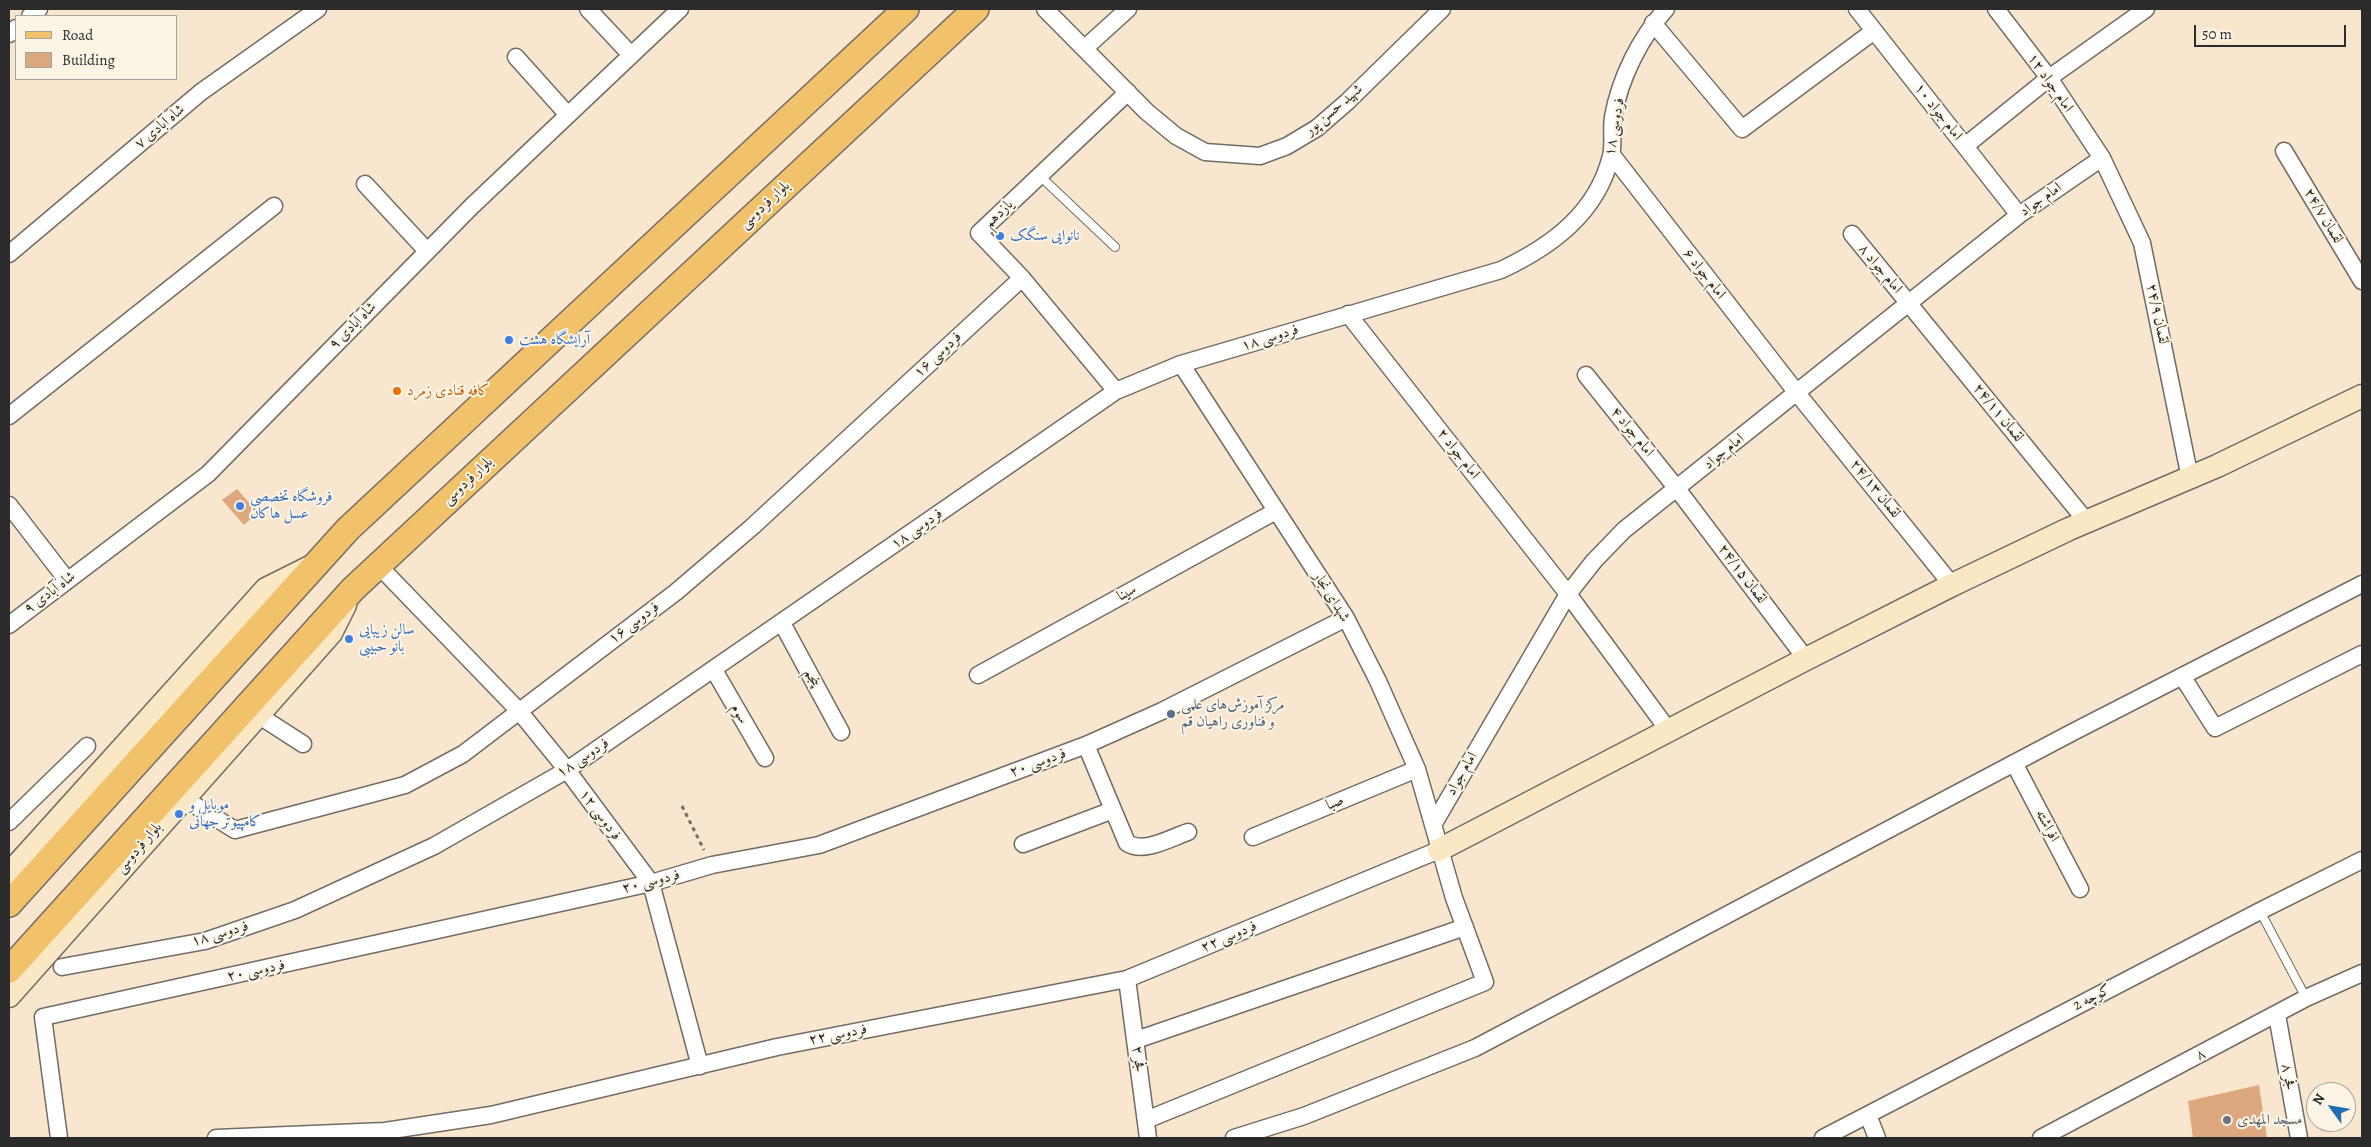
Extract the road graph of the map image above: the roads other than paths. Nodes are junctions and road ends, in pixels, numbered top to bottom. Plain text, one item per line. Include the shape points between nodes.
1 (318, 9) edge
2 (588, 9) edge
3 (680, 9) edge
4 (906, 9) edge
5 (976, 9) edge
6 (1045, 9) edge
7 (1128, 9) edge
8 (1442, 9) edge
9 (1666, 9) edge
10 (1857, 9) edge
11 (1996, 9) edge
12 (2146, 9) edge
13 (1653, 23) junction
14 (1874, 31) junction
15 (1085, 48) junction
16 (631, 55) junction
17 (516, 57) dead end
18 (2049, 78) junction
19 (1128, 92) junction
20 (568, 114) junction
21 (1965, 146) junction
22 (2284, 151) dead end
23 (1612, 155) junction
24 (2102, 158) junction
25 (1040, 176) junction
26 (365, 184) dead end
27 (274, 206) dead end
28 (2019, 215) junction
29 (1852, 234) dead end
30 (1115, 247) dead end
31 (427, 251) junction
32 (9, 254) edge
33 (1022, 278) junction
34 (2362, 281) edge
35 (1909, 304) junction
36 (1348, 314) junction
37 (1181, 364) junction
38 (1586, 375) dead end
39 (1116, 391) junction
40 (1797, 393) junction
41 (2362, 396) edge
42 (9, 416) edge
43 (2190, 478) junction
44 (1678, 490) junction
45 (9, 505) edge
46 (1276, 511) junction
47 (2087, 522) junction
48 (319, 562) junction
49 (378, 565) junction
50 (67, 580) junction
51 (2362, 584) edge
52 (1952, 585) junction
53 (353, 589) junction
54 (1568, 594) junction
55 (1346, 618) junction
56 (782, 623) junction
57 (9, 625) edge
58 (2362, 654) edge
59 (1806, 659) junction
60 (714, 670) junction
61 (978, 675) dead end
62 (2182, 676) junction
63 (519, 711) junction
64 (258, 715) junction
65 (1669, 731) junction
66 (841, 732) dead end
67 (303, 744) dead end
68 (1086, 745) junction
69 (87, 746) dead end
70 (765, 758) dead end
71 (2014, 763) junction
72 (567, 770) junction
73 (1418, 770) junction
74 (182, 798) junction
75 (1112, 810) junction
76 (9, 822) edge
77 (1433, 825) junction
78 (1188, 832) dead end
79 (1253, 836) dead end
80 (1023, 844) dead end
81 (1439, 850) junction
82 (2362, 860) edge
83 (9, 874) edge
84 (652, 883) junction
85 (2080, 889) dead end
86 (9, 904) edge
87 (2260, 911) junction
88 (1465, 927) junction
89 (62, 967) dead end
90 (9, 970) edge
91 (2362, 973) edge
92 (1128, 979) junction
93 (9, 996) edge
94 (2306, 998) junction
95 (2277, 1015) junction
96 (1136, 1040) junction
97 (700, 1066) junction
98 (1868, 1115) junction
99 (1146, 1120) junction
100 (60, 1138) edge
101 (216, 1138) edge
102 (1148, 1138) edge
103 (1234, 1138) edge
104 (1823, 1138) edge
105 (1877, 1138) edge
106 (2041, 1138) edge
107 (2299, 1138) edge

1 - 32 street, شاه آبادی ۷ via 200,92
2 - 16 street
3 - 16 street, شاه آبادی ۹
4 - 48 main road via 348,529
5 - 49 main road, بلوار فردوسی
6 - 15 street, شهید حسن پور
7 - 15 street
8 - 19 street, شهید حسن پور via 1316,128 1287,146 1260,156 1206,152 1176,136
9 - 13 street, فردوسی ۱۸
10 - 14 street, امام جواد ۱۰
11 - 18 street, امام جواد ۱۲
12 - 18 street
13 - 14 street via 1742,129
13 - 23 street, فردوسی ۱۸ via 1625,76 1613,118
14 - 21 street, امام جواد ۱۰
15 - 19 street, شهید حسن پور
16 - 20 street, شاه آبادی ۹
17 - 20 street
18 - 21 street
18 - 24 street, امام جواد ۱۲
19 - 25 street, یازدهم
20 - 31 street, شاه آبادی ۹
21 - 28 street, امام جواد ۱۰
22 - 34 street, لقمان ۲۴/۷
23 - 36 street, فردوسی ۱۸ via 1597,193 1581,215 1531,256 1501,270
23 - 40 street, امام جواد ۶
24 - 28 street, امام جواد
24 - 43 street, لقمان ۲۴/۹ via 2142,243
25 - 30 lane
25 - 33 street, یازدهم via 980,233
26 - 31 street
27 - 42 street
28 - 35 street, امام جواد
29 - 35 street, امام جواد ۸
31 - 50 street, شاه آبادی ۹ via 208,474
33 - 39 street, یازدهم
33 - 63 street, فردوسی ۱۶ via 752,527 676,592
35 - 40 street, امام جواد
35 - 47 street, لقمان ۲۴/۱۱
36 - 37 street, فردوسی ۱۸
36 - 54 street, امام جواد ۲
37 - 39 street, فردوسی ۱۸
37 - 46 street, شهدای نجار
38 - 44 street, امام جواد ۴
39 - 56 street, فردوسی ۱۸
40 - 44 street, امام جواد
40 - 52 street, لقمان ۲۴/۱۳
41 - 43 street
43 - 47 street
44 - 54 street, امام جواد via 1624,530
44 - 59 street, لقمان ۲۴/۱۵
45 - 50 street
46 - 55 street, شهدای نجار
46 - 61 street, سینا
47 - 52 street
48 - 83 street via 266,589
48 - 86 main road
49 - 53 main road, بلوار فردوسی
49 - 63 street, فردوسی ۱۲
50 - 57 street, شاه آبادی ۹
51 - 62 street
52 - 59 street
53 - 64 street, بلوار فردوسی via 331,633
53 - 90 main road
54 - 65 street, امام جواد ۲
54 - 77 street, امام جواد
55 - 68 street, فردوسی ۲۰
55 - 73 street, شهدای نجار
56 - 60 street, فردوسی ۱۸
56 - 66 street, پنجم
58 - 62 street via 2215,728
59 - 65 street
60 - 70 street, سوم
60 - 72 street, فردوسی ۱۸
62 - 71 street
63 - 72 street, فردوسی ۱۲
63 - 74 street, فردوسی ۱۶ via 462,754 405,785 235,830
64 - 67 street
64 - 74 street, بلوار فردوسی
65 - 81 street
68 - 75 street
68 - 84 street, فردوسی ۲۰ via 819,845 712,865
69 - 76 street
71 - 85 street, افراشته
71 - 103 street via 1475,1048 1304,1116
72 - 84 street, فردوسی ۱۲
72 - 89 street, فردوسی ۱۸ via 434,846 295,910 205,940
73 - 77 street, شهدای نجار
73 - 79 street, صبا
74 - 93 street, بلوار فردوسی
75 - 78 street via 1127,844 1134,848 1143,848
75 - 80 street
77 - 81 street, شهدای نجار
81 - 88 street, شهدای نجار
81 - 92 street, فردوسی ۲۲
82 - 87 street, کوچه 2
84 - 97 street, فردوسی ۱۲
84 - 100 street, فردوسی ۲۰ via 43,1016
87 - 94 lane
87 - 98 street, کوچه 2
88 - 96 street
88 - 99 street, شهدای نجار via 1486,982
91 - 94 street, ۸
92 - 96 street, فجر ۲
92 - 97 street, فردوسی ۲۲ via 778,1047
94 - 95 street, ۸
95 - 106 street, ۸
95 - 107 street, فجر ۸
96 - 99 street, فجر ۲
97 - 101 street, فردوسی ۲۲ via 491,1115 395,1129
98 - 104 street, کوچه 2
98 - 105 street
99 - 102 street, فجر ۲

